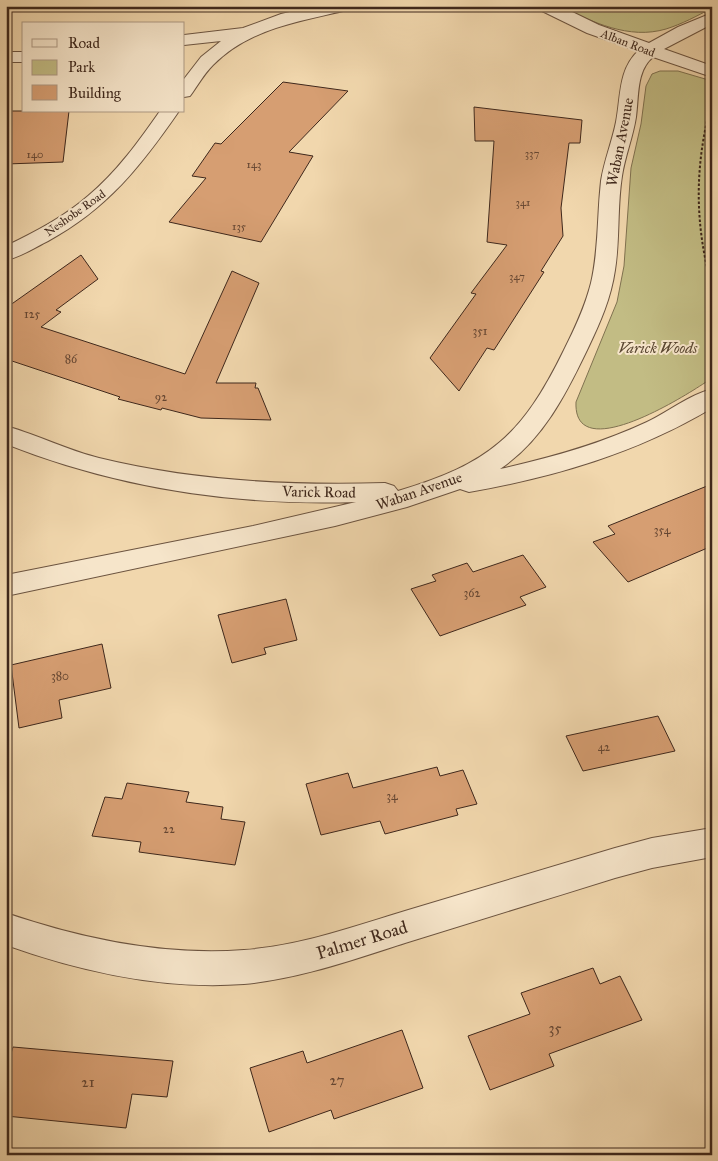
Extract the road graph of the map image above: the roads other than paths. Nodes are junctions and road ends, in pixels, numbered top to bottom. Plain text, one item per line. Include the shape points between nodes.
1 (341, 6) edge
2 (546, 6) edge
3 (712, 18) edge
4 (248, 32) junction
5 (185, 40) edge
6 (649, 51) junction
7 (22, 56) edge
8 (6, 58) edge
9 (185, 63) edge
10 (712, 72) edge
11 (188, 86) edge
12 (169, 112) edge
13 (6, 254) edge
14 (712, 397) edge
15 (6, 434) edge
16 (438, 487) junction
17 (6, 586) edge
18 (712, 842) edge
19 (6, 929) edge

1 - 4 street via 302,14
2 - 6 street, Alban Road
3 - 6 street, Waban Avenue
4 - 5 street
4 - 11 street via 207,60
6 - 10 street, Alban Road
6 - 16 street, Waban Avenue via 637,65 631,84 612,180 606,264 598,299 561,382 535,424 518,442 470,474
7 - 8 street
9 - 11 street via 192,73
12 - 13 street, Neshobe Road via 136,158 106,191 64,223
14 - 16 street, Varick Road via 666,422 604,448 524,472
15 - 16 street, Varick Road via 90,465 194,484 311,493 370,493
16 - 17 street, Waban Avenue via 355,512 262,534
18 - 19 street, Palmer Road via 652,853 324,952 243,967 202,969 160,965 60,946

